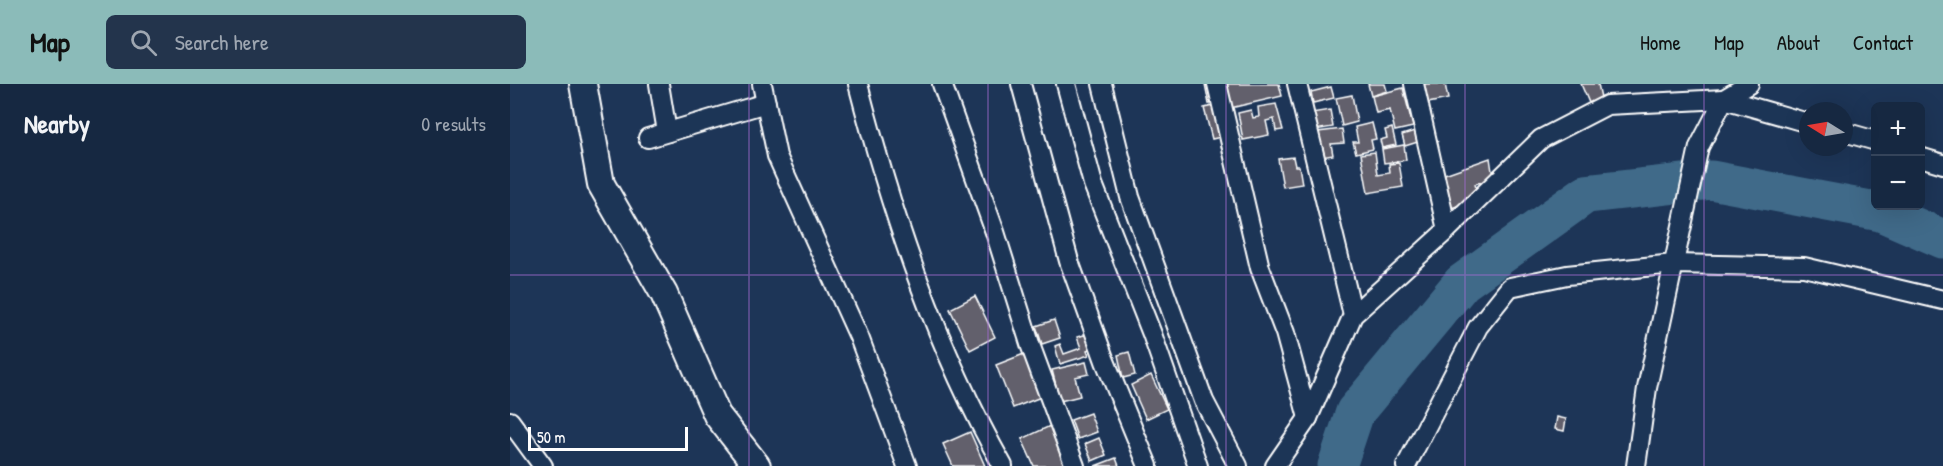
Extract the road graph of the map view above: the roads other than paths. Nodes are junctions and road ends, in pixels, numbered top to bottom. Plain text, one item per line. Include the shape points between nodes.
1 (584, 84) edge
2 (659, 84) edge
3 (762, 84) edge
4 (858, 84) edge
5 (942, 84) edge
6 (1021, 84) edge
7 (1066, 84) edge
8 (1102, 84) edge
9 (1216, 84) edge
10 (1297, 84) edge
11 (1414, 84) edge
12 (1749, 84) edge
13 (1724, 99) junction
14 (766, 103) junction
15 (1799, 120) edge
16 (668, 132) junction
17 (1853, 135) edge
18 (648, 138) dead end
19 (1871, 140) edge
20 (1925, 159) edge
21 (1943, 164) edge
22 (1447, 230) junction
23 (1675, 262) junction
24 (1943, 300) edge
25 (1353, 315) junction
26 (1308, 418) junction
27 (510, 421) edge
28 (543, 466) edge
29 (757, 466) edge
30 (907, 466) edge
31 (1003, 466) edge
32 (1075, 466) edge
33 (1148, 466) edge
34 (1198, 466) edge
35 (1238, 466) edge
36 (1275, 466) edge
37 (1406, 466) edge
38 (1636, 466) edge

1 - 29 main road via 601,184 664,294 717,415
2 - 16 street
3 - 14 street
4 - 31 street via 924,295
5 - 32 street
6 - 33 street via 1069,261
7 - 34 street via 1093,183
8 - 35 street via 1130,197 1204,401
9 - 26 street via 1260,268 1285,333
10 - 25 street
11 - 22 street
12 - 13 street
13 - 15 street
13 - 22 street via 1607,105 1541,139
13 - 23 street via 1699,147
14 - 16 street
14 - 30 street via 777,156 859,337
16 - 18 street
17 - 19 street
20 - 21 street
22 - 25 street
23 - 24 street via 1804,267
23 - 37 street via 1510,287 1478,327
23 - 38 street via 1647,388
25 - 26 street
26 - 36 street
27 - 28 street

